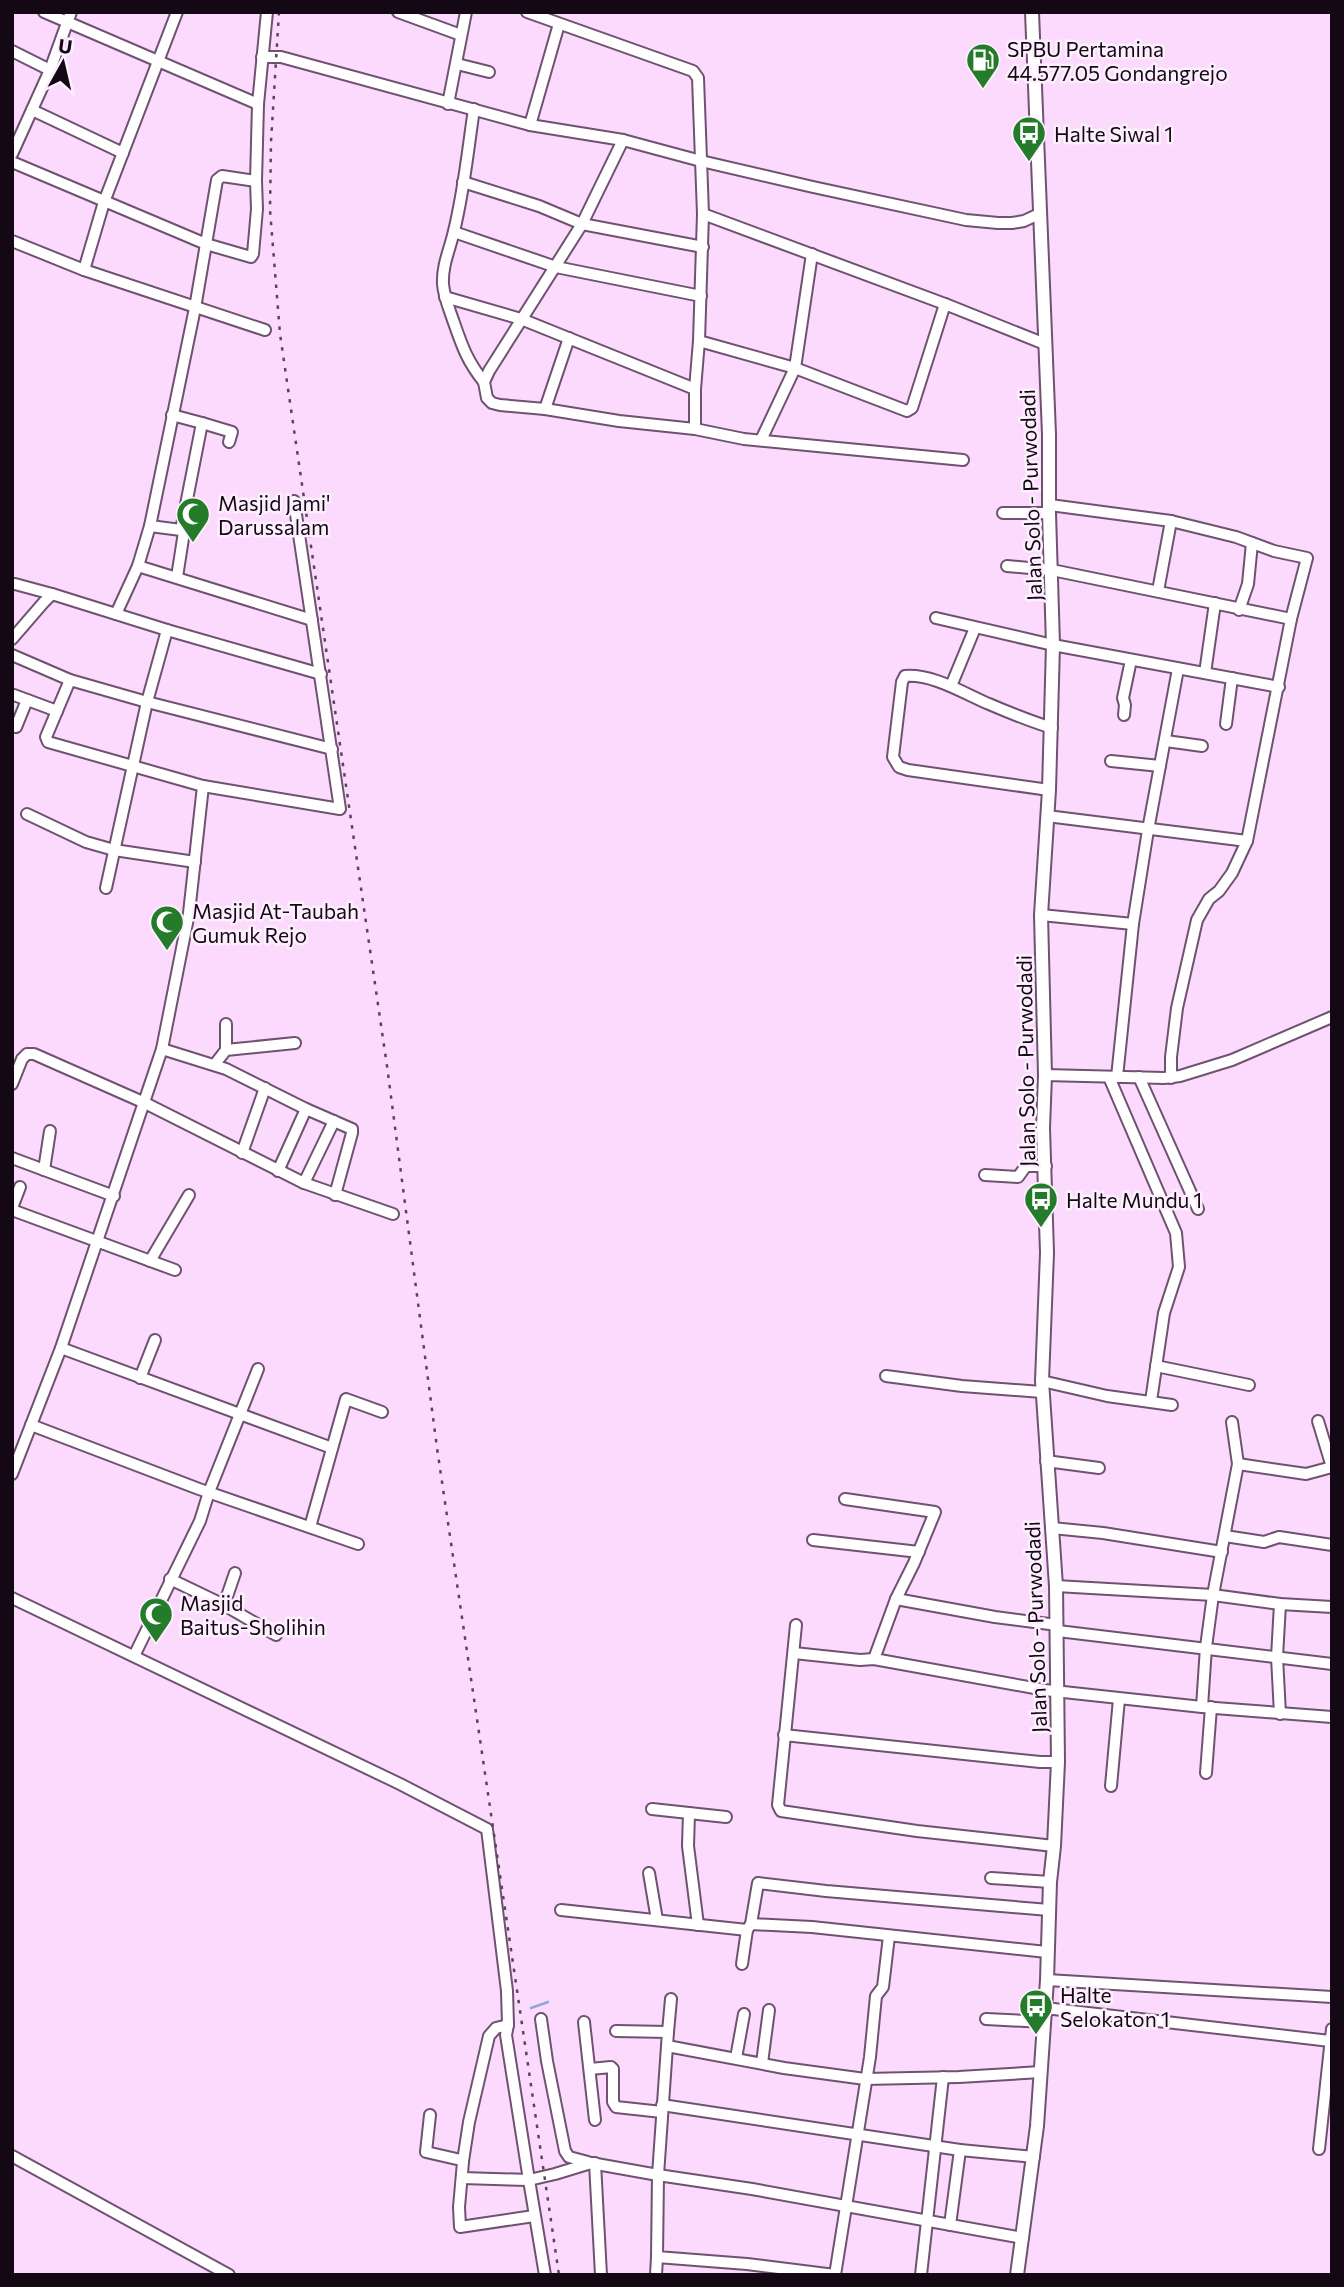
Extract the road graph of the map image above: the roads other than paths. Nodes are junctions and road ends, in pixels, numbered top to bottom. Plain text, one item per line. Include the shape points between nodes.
1 (44, 12) edge
2 (71, 12) edge
3 (177, 12) edge
4 (267, 12) edge
5 (467, 12) edge
6 (527, 12) edge
7 (1032, 12) edge
8 (403, 13) edge
9 (67, 24) junction
10 (559, 24) junction
11 (461, 34) junction
12 (12, 51) edge
13 (262, 57) junction
14 (157, 61) junction
15 (457, 64) junction
16 (50, 70) junction
17 (489, 72) dead end
18 (258, 104) junction
19 (448, 104) junction
20 (474, 108) junction
21 (32, 110) junction
22 (530, 125) junction
23 (623, 140) junction
24 (122, 153) junction
25 (12, 154) edge
26 (12, 162) edge
27 (701, 162) junction
28 (256, 181) junction
29 (463, 182) junction
30 (104, 202) junction
31 (703, 214) junction
32 (1039, 214) junction
33 (582, 225) junction
34 (454, 232) junction
35 (12, 241) edge
36 (206, 244) junction
37 (703, 247) junction
38 (812, 254) junction
39 (556, 267) junction
40 (84, 270) junction
41 (701, 296) junction
42 (445, 297) junction
43 (945, 304) junction
44 (195, 308) junction
45 (521, 319) junction
46 (265, 330) dead end
47 (569, 338) junction
48 (699, 341) junction
49 (1045, 344) junction
50 (794, 368) junction
51 (484, 382) junction
52 (695, 389) junction
53 (545, 409) junction
54 (172, 415) junction
55 (202, 423) junction
56 (695, 429) junction
57 (761, 440) junction
58 (229, 442) dead end
59 (963, 460) dead end
60 (294, 501) dead end
61 (1049, 509) junction
62 (1003, 513) dead end
63 (1171, 521) junction
64 (150, 526) junction
65 (181, 530) junction
66 (1252, 543) junction
67 (138, 566) junction
68 (1007, 566) dead end
69 (1052, 570) junction
70 (177, 577) junction
71 (15, 584) dead end
72 (1158, 591) junction
73 (52, 594) junction
74 (1215, 603) junction
75 (1240, 610) junction
76 (116, 614) junction
77 (936, 618) dead end
78 (1291, 618) junction
79 (312, 620) junction
80 (975, 628) junction
81 (167, 631) junction
82 (12, 639) edge
83 (1053, 645) junction
84 (12, 655) edge
85 (1131, 660) junction
86 (1178, 669) junction
87 (1205, 673) junction
88 (321, 674) junction
89 (1232, 678) junction
90 (76, 682) junction
91 (951, 686) junction
92 (1279, 687) junction
93 (14, 695) edge
94 (27, 700) junction
95 (147, 702) junction
96 (57, 711) junction
97 (1124, 715) dead end
98 (1226, 724) dead end
99 (16, 727) dead end
100 (1052, 727) junction
101 (1166, 741) junction
102 (1202, 746) dead end
103 (332, 749) junction
104 (1111, 761) dead end
105 (1160, 766) junction
106 (134, 767) junction
107 (203, 786) junction
108 (1049, 790) junction
109 (27, 814) dead end
110 (1047, 816) junction
111 (1148, 830) junction
112 (1247, 841) junction
113 (114, 850) junction
114 (195, 862) junction
115 (106, 888) dead end
116 (1041, 915) junction
117 (1133, 924) junction
118 (1332, 1017) edge
119 (226, 1024) dead end
120 (295, 1043) dead end
121 (162, 1049) junction
122 (226, 1050) junction
123 (215, 1065) junction
124 (1045, 1075) junction
125 (1113, 1077) junction
126 (1139, 1077) junction
127 (1171, 1078) junction
128 (12, 1084) edge
129 (265, 1088) junction
130 (145, 1103) junction
131 (306, 1109) junction
132 (334, 1121) junction
133 (50, 1131) dead end
134 (242, 1153) junction
135 (12, 1158) edge
136 (1046, 1166) junction
137 (44, 1170) junction
138 (278, 1171) junction
139 (985, 1175) dead end
140 (304, 1183) junction
141 (20, 1187) dead end
142 (189, 1195) dead end
143 (335, 1195) junction
144 (114, 1196) junction
145 (12, 1209) edge
146 (1198, 1209) dead end
147 (393, 1214) dead end
148 (98, 1242) junction
149 (150, 1261) junction
150 (175, 1270) dead end
151 (155, 1340) dead end
152 (61, 1348) junction
153 (1156, 1366) junction
154 (258, 1368) dead end
155 (886, 1376) dead end
156 (140, 1378) junction
157 (1250, 1385) dead end
158 (1042, 1387) junction
159 (1151, 1401) junction
160 (1172, 1405) dead end
161 (382, 1412) dead end
162 (239, 1415) junction
163 (1318, 1420) dead end
164 (1232, 1422) dead end
165 (31, 1425) junction
166 (332, 1448) junction
167 (1046, 1461) junction
168 (1238, 1464) junction
169 (1332, 1467) edge
170 (1099, 1468) dead end
171 (12, 1474) edge
172 (209, 1492) junction
173 (845, 1499) dead end
174 (310, 1527) junction
175 (1052, 1528) junction
176 (1225, 1536) junction
177 (813, 1540) dead end
178 (358, 1544) dead end
179 (1332, 1545) edge
180 (919, 1552) junction
181 (1222, 1552) junction
182 (235, 1573) dead end
183 (170, 1579) junction
184 (1056, 1586) junction
185 (1213, 1595) junction
186 (12, 1598) edge
187 (895, 1599) junction
188 (1280, 1604) junction
189 (224, 1605) junction
190 (1332, 1607) edge
191 (796, 1625) dead end
192 (1057, 1628) junction
193 (276, 1635) dead end
194 (1206, 1647) junction
195 (794, 1653) junction
196 (134, 1656) junction
197 (1277, 1657) junction
198 (874, 1659) junction
199 (1332, 1664) edge
200 (1058, 1691) junction
201 (1119, 1699) junction
202 (1207, 1707) junction
203 (1280, 1714) junction
204 (1332, 1717) edge
205 (784, 1735) junction
206 (1058, 1762) junction
207 (1206, 1773) dead end
208 (1111, 1786) dead end
209 (652, 1809) dead end
210 (689, 1813) junction
211 (726, 1817) dead end
212 (1054, 1846) junction
213 (649, 1873) dead end
214 (991, 1878) dead end
215 (1050, 1882) junction
216 (561, 1910) dead end
217 (1049, 1910) junction
218 (657, 1920) junction
219 (698, 1925) junction
220 (749, 1927) junction
221 (889, 1937) junction
222 (1047, 1952) junction
223 (742, 1964) dead end
224 (1047, 1980) junction
225 (1332, 1997) edge
226 (671, 1998) dead end
227 (1045, 2008) junction
228 (769, 2010) dead end
229 (744, 2014) dead end
230 (541, 2019) dead end
231 (986, 2019) dead end
232 (584, 2022) dead end
233 (1045, 2022) junction
234 (508, 2025) junction
235 (1332, 2029) edge
236 (616, 2031) dead end
237 (668, 2032) junction
238 (1330, 2041) junction
239 (667, 2046) junction
240 (736, 2058) junction
241 (762, 2063) junction
242 (590, 2069) junction
243 (1041, 2072) junction
244 (943, 2077) junction
245 (865, 2079) junction
246 (662, 2109) junction
247 (430, 2115) dead end
248 (595, 2120) dead end
249 (857, 2134) junction
250 (935, 2145) junction
251 (1319, 2149) dead end
252 (960, 2150) junction
253 (12, 2156) edge
254 (1034, 2157) junction
255 (463, 2161) junction
256 (593, 2163) junction
257 (658, 2175) junction
258 (462, 2178) junction
259 (529, 2180) junction
260 (848, 2206) junction
261 (534, 2216) junction
262 (928, 2221) junction
263 (950, 2225) junction
264 (1023, 2238) junction
265 (657, 2257) junction
266 (229, 2275) edge
267 (545, 2275) edge
268 (601, 2275) edge
269 (656, 2275) edge
270 (835, 2275) edge
271 (921, 2275) edge
272 (1017, 2275) edge

1 - 9 street
2 - 9 street
3 - 14 street
4 - 13 street
5 - 11 street
6 - 10 street
7 - 32 main road, Jalan Solo - Purwodadi
8 - 11 street
9 - 14 street
9 - 16 street
10 - 22 street
10 - 27 street via 693,71 699,82
11 - 15 street
12 - 16 street
13 - 18 street
13 - 19 street via 281,57
14 - 18 street
14 - 24 street
15 - 17 street
15 - 19 street
16 - 21 street
18 - 28 street
19 - 20 street
20 - 22 street
20 - 29 street
21 - 24 street
21 - 25 street
22 - 23 street
23 - 27 street
23 - 33 street
24 - 30 street
26 - 30 street
27 - 31 street
27 - 32 street via 982,222 1012,223
28 - 36 street via 219,177
28 - 36 street via 252,256
29 - 33 street
29 - 34 street
30 - 36 street
30 - 40 street
31 - 37 street
31 - 38 street
32 - 49 main road, Jalan Solo - Purwodadi
33 - 37 street
33 - 39 street
34 - 39 street
34 - 42 street via 444,270
35 - 40 street
36 - 44 street
37 - 41 street
38 - 43 street
38 - 50 street
39 - 41 street
39 - 45 street
40 - 44 street
41 - 48 street
42 - 45 street
42 - 51 street via 462,348
43 - 49 street
43 - 50 street via 910,411
44 - 46 street
44 - 54 street
45 - 47 street
45 - 51 street
47 - 52 street
47 - 53 street
48 - 50 street
48 - 52 street
49 - 61 main road, Jalan Solo - Purwodadi
50 - 57 street
51 - 53 street via 486,398 492,403
52 - 56 street
53 - 56 street
54 - 55 street
54 - 64 street
55 - 58 street via 232,432
55 - 65 street
56 - 57 street
57 - 59 street
60 - 79 street
61 - 62 street
61 - 63 street
61 - 69 main road, Jalan Solo - Purwodadi
63 - 66 street
63 - 72 street
64 - 65 street
64 - 67 street
65 - 70 street
66 - 75 street
66 - 78 street via 1307,558
67 - 70 street
67 - 76 street
68 - 69 street
69 - 72 street
69 - 83 main road, Jalan Solo - Purwodadi
70 - 79 street
71 - 73 street
72 - 74 street
73 - 76 street
73 - 82 street
74 - 75 street
74 - 87 street
75 - 78 street
76 - 81 street
77 - 80 street
78 - 92 street
79 - 88 street
80 - 83 street
80 - 91 street
81 - 88 street
81 - 95 street
83 - 85 street
83 - 100 main road, Jalan Solo - Purwodadi
84 - 90 street
85 - 86 street
85 - 97 street
86 - 87 street
86 - 101 street
87 - 89 street
88 - 103 street
89 - 92 street
89 - 98 street
90 - 95 street
90 - 96 street
91 - 100 street
91 - 108 street via 914,676 903,678 893,757 899,767
92 - 112 street
93 - 94 street
94 - 96 street
94 - 99 street
95 - 103 street
95 - 106 street
96 - 106 street via 48,743
100 - 108 main road, Jalan Solo - Purwodadi
101 - 102 street
101 - 105 street
103 - 107 street via 338,810
104 - 105 street
105 - 111 street
106 - 107 street
106 - 113 street
107 - 114 street
108 - 110 main road, Jalan Solo - Purwodadi
109 - 113 street
110 - 111 street
110 - 116 main road, Jalan Solo - Purwodadi
111 - 112 street
111 - 117 street
112 - 127 street via 1231,873 1197,920 1177,1008
113 - 114 street
113 - 115 street
114 - 121 street
116 - 117 street
116 - 124 main road, Jalan Solo - Purwodadi
117 - 125 street
118 - 127 street via 1232,1060
119 - 122 street
120 - 122 street
121 - 123 street
121 - 130 street
122 - 123 street
123 - 129 street
124 - 125 street
124 - 136 main road, Jalan Solo - Purwodadi
125 - 126 street
125 - 153 street via 1176,1233 1179,1267 1164,1313
126 - 127 street
126 - 146 street
128 - 130 street via 22,1059 34,1054
129 - 131 street
129 - 134 street
130 - 134 street
130 - 144 street
131 - 132 street
131 - 138 street
132 - 140 street
132 - 143 street via 352,1130
133 - 137 street
134 - 138 street
135 - 137 street
136 - 139 street via 1026,1166 1016,1178
136 - 158 main road, Jalan Solo - Purwodadi
137 - 144 street
138 - 140 street
140 - 143 street
141 - 145 street
142 - 149 street
143 - 147 street
144 - 148 street
145 - 148 street
148 - 149 street
148 - 152 street
149 - 150 street
151 - 156 street
152 - 156 street
152 - 165 street
153 - 157 street
153 - 159 street
154 - 162 street
155 - 158 street via 962,1387
156 - 162 street
158 - 159 street
158 - 167 main road, Jalan Solo - Purwodadi
159 - 160 street
161 - 166 street via 346,1399
162 - 166 street
162 - 172 street
163 - 169 street
164 - 168 street
165 - 171 street
165 - 172 street
166 - 174 street
167 - 170 street
167 - 175 main road, Jalan Solo - Purwodadi
168 - 169 street via 1306,1474
168 - 176 street
172 - 174 street
172 - 183 street via 200,1521
173 - 180 street via 933,1510
174 - 178 street
175 - 181 street
175 - 184 main road, Jalan Solo - Purwodadi
176 - 179 street via 1264,1542 1279,1537
176 - 181 street
177 - 180 street
180 - 187 street
181 - 185 street
182 - 189 street
183 - 189 street
183 - 196 street
184 - 185 street
184 - 192 main road, Jalan Solo - Purwodadi
185 - 188 street
185 - 194 street
186 - 196 street
187 - 192 street
187 - 198 street
188 - 190 street
188 - 197 street
189 - 193 street
191 - 195 street
192 - 194 street
192 - 200 main road, Jalan Solo - Purwodadi
194 - 197 street
194 - 202 street
195 - 198 street
195 - 205 street
196 - 234 street via 487,1829
197 - 199 street
197 - 203 street
198 - 200 street
200 - 201 street
200 - 206 main road, Jalan Solo - Purwodadi
201 - 202 street
201 - 208 street
202 - 203 street
202 - 207 street
203 - 204 street
205 - 206 street
205 - 212 street via 780,1811
206 - 212 main road, Jalan Solo - Purwodadi
209 - 210 street
210 - 211 street
210 - 219 street via 688,1846
212 - 215 main road, Jalan Solo - Purwodadi
213 - 218 street
214 - 215 street
215 - 217 main road, Jalan Solo - Purwodadi
216 - 218 street
217 - 220 street via 758,1883
217 - 222 main road, Jalan Solo - Purwodadi
218 - 219 street
219 - 220 street
220 - 221 street via 812,1927
220 - 223 street
221 - 222 street
221 - 245 street
222 - 224 main road, Jalan Solo - Purwodadi
224 - 225 street
224 - 227 main road, Jalan Solo - Purwodadi
226 - 237 street
227 - 233 main road, Jalan Solo - Purwodadi
227 - 238 street
228 - 241 street
229 - 240 street
230 - 256 street via 565,2151 569,2157
231 - 233 street
232 - 242 street
233 - 243 main road, Jalan Solo - Purwodadi
234 - 255 street via 489,2036
234 - 259 street via 510,2067
235 - 238 street
236 - 237 street
237 - 239 street
238 - 251 street
239 - 240 street
239 - 246 street
240 - 241 street
241 - 245 street
242 - 246 street via 613,2069 616,2107
242 - 248 street
243 - 244 street
243 - 254 main road, Jalan Solo - Purwodadi
244 - 245 street
244 - 250 street
245 - 249 street
246 - 249 street
246 - 257 street
247 - 255 street via 425,2152
249 - 250 street
249 - 260 street
250 - 252 street
250 - 262 street
252 - 254 street
252 - 263 street
253 - 266 street
254 - 264 main road, Jalan Solo - Purwodadi
255 - 258 street
256 - 257 street
256 - 259 street
256 - 268 street
257 - 260 street
257 - 265 street
258 - 259 street
258 - 261 street via 460,2227
259 - 261 street
260 - 262 street
260 - 270 street
261 - 267 street
262 - 263 street
262 - 271 street
263 - 264 street
264 - 272 main road, Jalan Solo - Purwodadi
265 - 269 street
265 - 270 street

